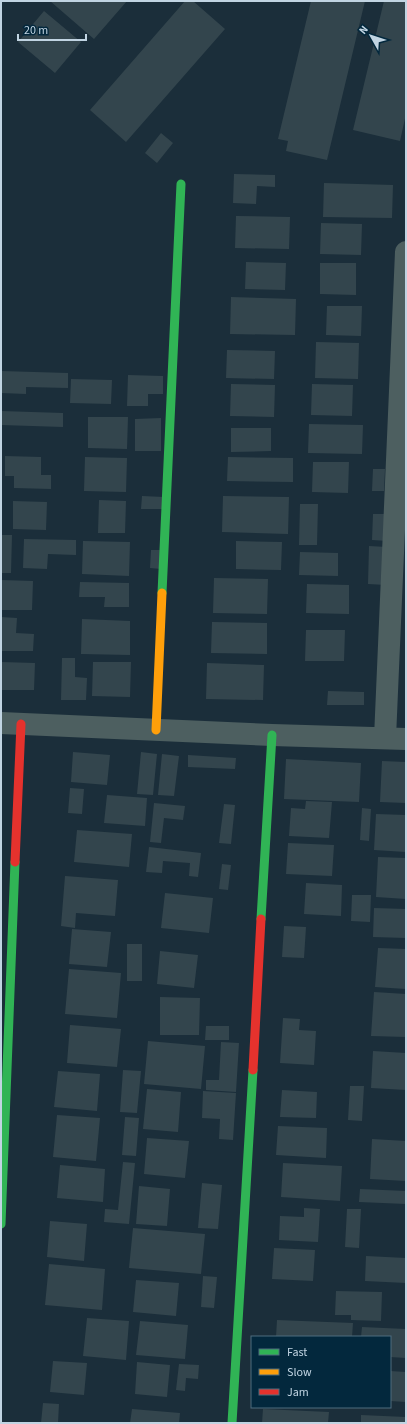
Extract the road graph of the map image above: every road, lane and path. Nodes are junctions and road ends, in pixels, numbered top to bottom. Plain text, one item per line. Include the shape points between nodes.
1 (181, 184) dead end
2 (406, 252) edge
3 (11, 724) edge
4 (156, 730) junction
5 (272, 735) junction
6 (384, 738) junction
7 (406, 739) edge
8 (1, 1224) edge
9 (232, 1423) edge

1 - 4 street
2 - 6 street
3 - 4 street
3 - 8 street
4 - 5 street
5 - 6 street
5 - 9 street
6 - 7 street

